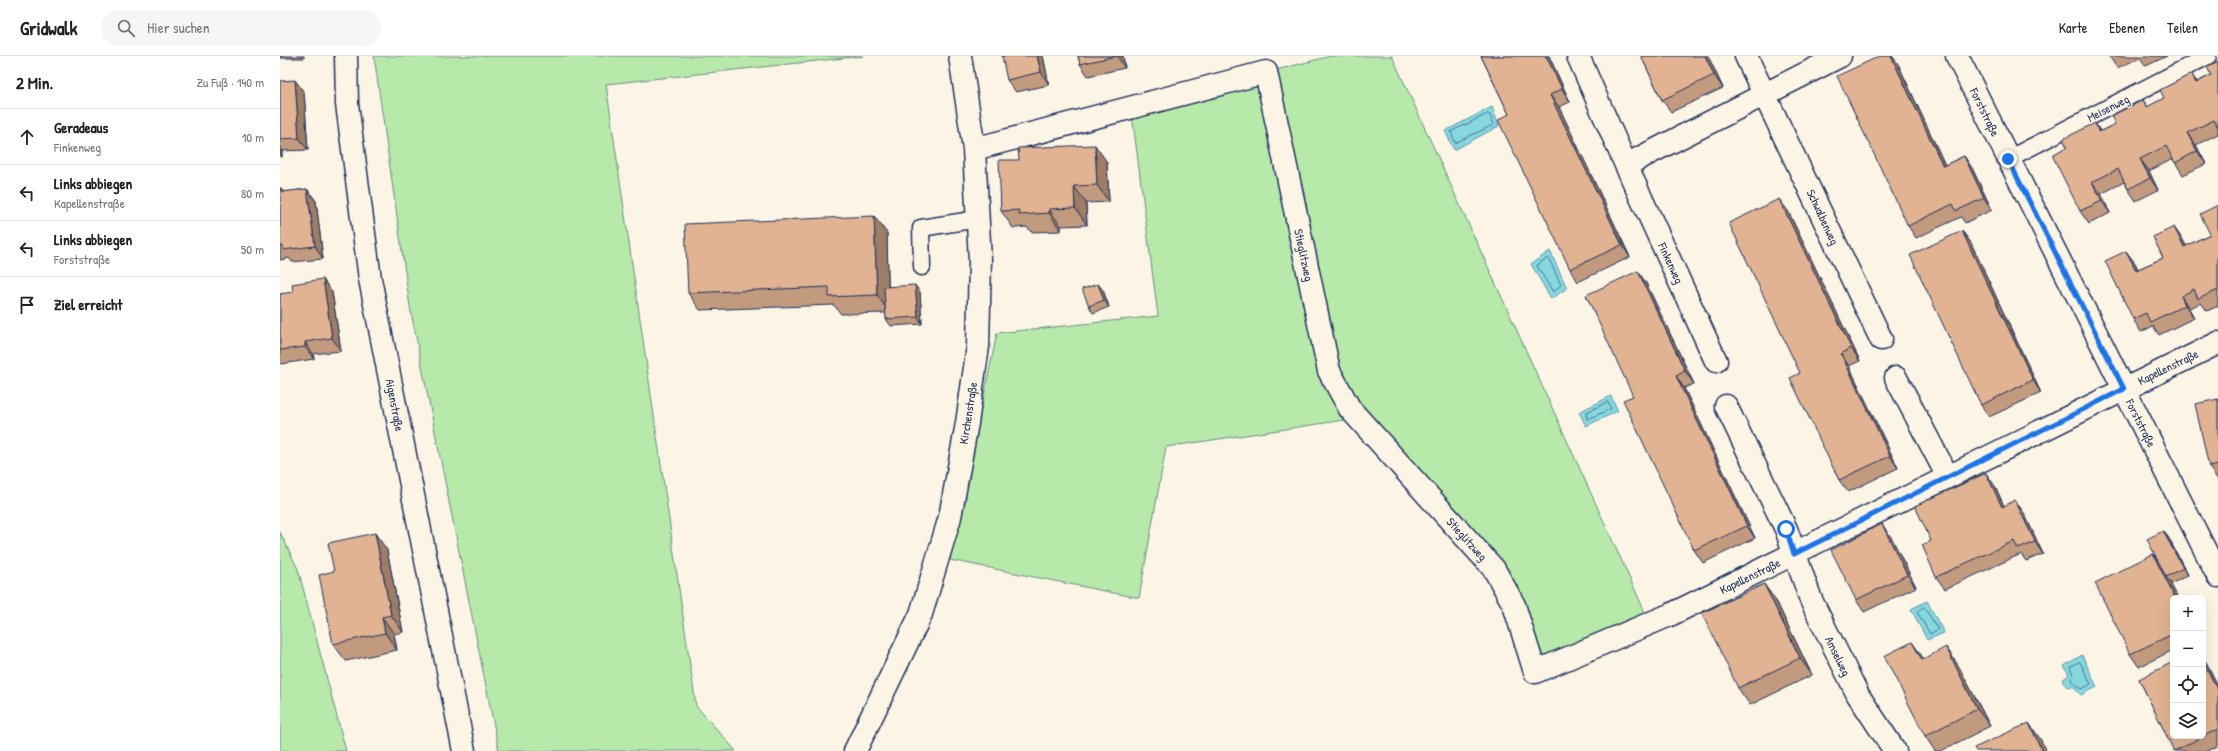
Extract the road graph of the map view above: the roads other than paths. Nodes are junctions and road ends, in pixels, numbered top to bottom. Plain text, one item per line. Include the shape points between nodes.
1 (346, 56) edge
2 (960, 56) edge
3 (1578, 56) edge
4 (1746, 56) edge
5 (1840, 56) edge
6 (1957, 56) edge
7 (2208, 56) edge
8 (1765, 94) junction
9 (974, 149) junction
10 (2008, 159) junction
11 (1626, 165) junction
12 (978, 219) junction
13 (922, 267) dead end
14 (1882, 339) dead end
15 (2218, 343) edge
16 (1716, 361) dead end
17 (1896, 378) dead end
18 (2124, 389) junction
19 (1726, 406) dead end
20 (1948, 476) junction
21 (1794, 554) junction
22 (2218, 576) edge
23 (1535, 672) joint
24 (464, 751) edge
25 (855, 751) edge
26 (1895, 751) edge

1 - 24 street, Aigenstraße via 347,104 370,279
2 - 9 street, Kirchenstraße
3 - 11 street, Finkenweg
4 - 8 street, Schwalbenweg
5 - 8 street
6 - 10 street, Forststraße
7 - 10 lane, Meisenweg
8 - 11 street
8 - 14 street, Schwalbenweg
9 - 12 street, Kirchenstraße
9 - 23 street, Stieglitzweg via 1266,72 1329,371 1350,408 1494,570 1514,604
10 - 18 street, Forststraße
11 - 16 street, Finkenweg
12 - 13 lane via 921,228
12 - 25 street, Kirchenstraße via 978,346 950,517 921,614
15 - 18 street, Kapellenstraße
17 - 20 street
18 - 20 street, Kapellenstraße
18 - 22 street, Forststraße
19 - 21 street via 1786,529
20 - 21 street, Kapellenstraße
21 - 23 street, Kapellenstraße via 1672,614
21 - 26 street, Amselweg via 1811,600 1858,695

